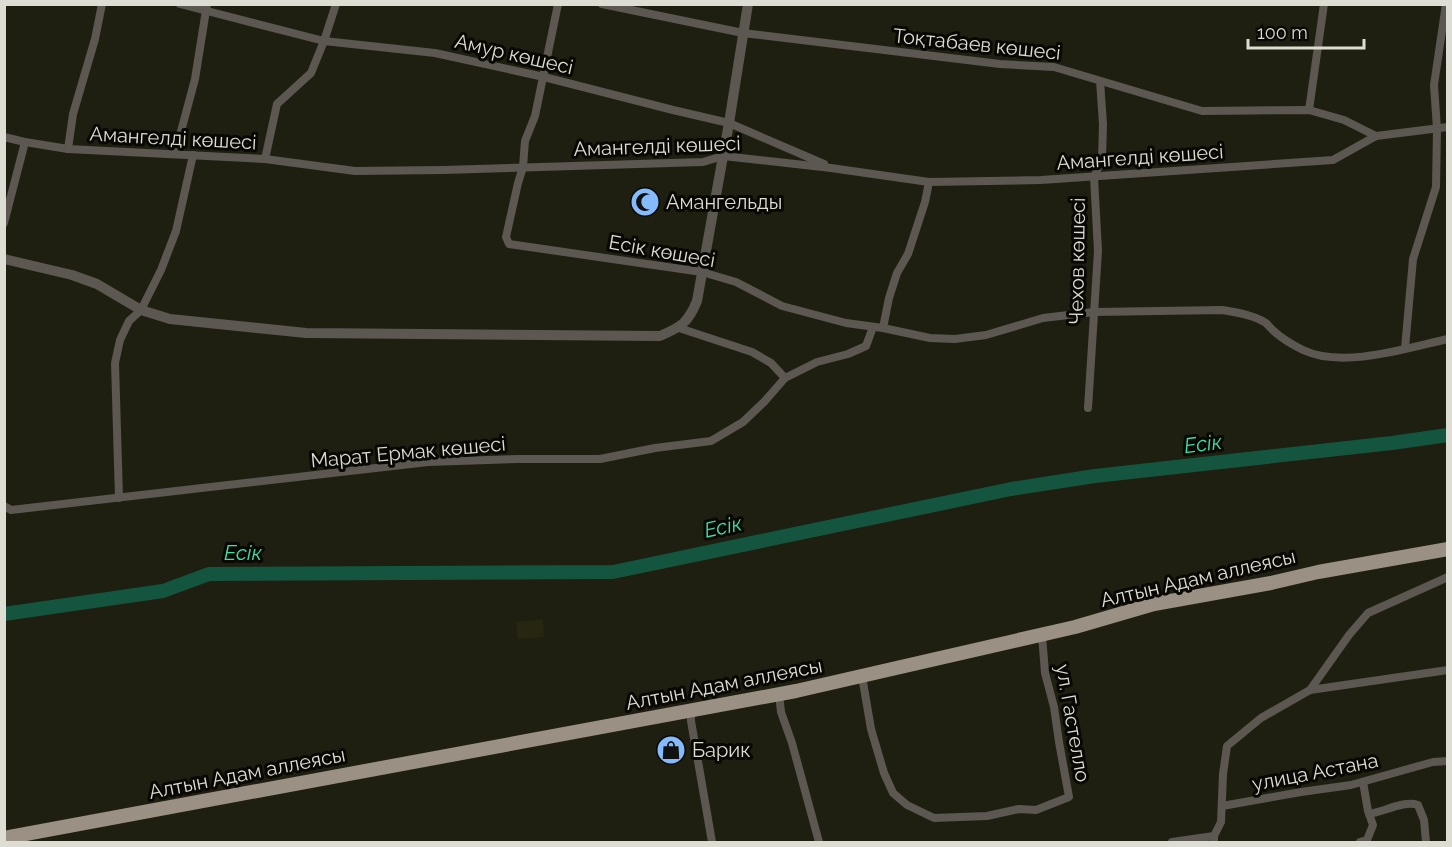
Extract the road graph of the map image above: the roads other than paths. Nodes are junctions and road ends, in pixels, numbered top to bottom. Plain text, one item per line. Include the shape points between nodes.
1 (102, 4) edge
2 (180, 4) edge
3 (336, 4) edge
4 (558, 4) edge
5 (602, 4) edge
6 (748, 4) edge
7 (1324, 4) edge
8 (1446, 4) edge
9 (207, 8) edge
10 (743, 33) junction
11 (324, 41) junction
12 (544, 77) junction
13 (1100, 81) junction
14 (1309, 110) junction
15 (729, 123) junction
16 (1448, 128) edge
17 (1437, 129) junction
18 (1376, 136) junction
19 (4, 137) edge
20 (25, 142) junction
21 (68, 149) junction
22 (175, 154) junction
23 (193, 155) junction
24 (723, 156) junction
25 (265, 159) junction
26 (523, 167) junction
27 (831, 168) junction
28 (1094, 177) junction
29 (929, 182) junction
30 (4, 223) edge
31 (4, 259) edge
32 (702, 272) junction
33 (141, 310) junction
34 (1094, 312) junction
35 (873, 327) junction
36 (678, 328) junction
37 (883, 328) junction
38 (1448, 339) edge
39 (1405, 348) junction
40 (784, 378) junction
41 (1088, 408) dead end
42 (119, 498) junction
43 (8, 508) edge
44 (1448, 549) edge
45 (1448, 577) edge
46 (1042, 635) junction
47 (1448, 670) edge
48 (862, 676) junction
49 (1310, 690) junction
50 (779, 694) junction
51 (692, 711) junction
52 (1448, 761) edge
53 (1363, 782) junction
54 (1222, 806) junction
55 (1369, 814) junction
56 (4, 838) edge
57 (1214, 839) edge
58 (712, 843) edge
59 (819, 843) edge
60 (1172, 843) edge
61 (1360, 843) edge
62 (1426, 843) edge

1 - 21 street via 73,114
2 - 9 street, Амур көшесі
3 - 11 street
4 - 12 street
5 - 10 street, Тоқтабаев көшесі
6 - 10 street
7 - 14 street
8 - 17 street via 1434,85
9 - 11 street, Амур көшесі
9 - 22 street via 195,79
10 - 13 street, Тоқтабаев көшесі via 1054,67
10 - 15 street
11 - 12 street, Амур көшесі via 435,52
11 - 25 street via 311,72 277,104
12 - 15 street, Амур көшесі
12 - 26 street via 525,141
13 - 14 street, Тоқтабаев көшесі via 1202,111
13 - 28 street, Чехов көшесі via 1102,159
14 - 18 street, Тоқтабаев көшесі via 1344,120
15 - 24 street
15 - 27 street, Амур көшесі
16 - 17 street, Амангелді көшесі
17 - 18 street, Амангелді көшесі
17 - 39 street via 1436,187 1413,260
18 - 28 street, Амангелді көшесі via 1333,160
19 - 20 street, Амангелді көшесі
20 - 21 street, Амангелді көшесі
20 - 30 street
21 - 22 street, Амангелді көшесі
22 - 23 street, Амангелді көшесі
23 - 25 street, Амангелді көшесі
23 - 33 street via 176,231
24 - 26 street, Амангелді көшесі via 703,162
24 - 27 street, Амангелді көшесі
24 - 32 street
25 - 26 street, Амангелді көшесі via 355,171
26 - 32 street, Есік көшесі via 506,237 509,244
27 - 29 street, Амангелді көшесі
28 - 29 street, Амангелді көшесі
28 - 34 street, Чехов көшесі via 1098,251
29 - 37 street via 908,255 889,298
31 - 33 street via 97,284
32 - 35 street, Есік көшесі via 736,282 782,306
32 - 36 street via 694,308
33 - 36 street via 170,319 306,333 660,336
33 - 42 street via 129,321 115,363
34 - 37 street, Есік көшесі via 1043,318 955,339
34 - 39 street, Есік көшесі via 1238,312 1265,323 1290,343 1327,357
34 - 41 street, Чехов көшесі
35 - 37 street, Есік көшесі
35 - 40 street via 866,346
36 - 40 street via 752,352 771,363
38 - 39 street, Есік көшесі
40 - 42 street, Марат Ермак көшесі via 743,422 711,441 600,459 428,462
42 - 43 street, Марат Ермак көшесі
44 - 46 main road, Алтын Адам аллеясы via 1155,604
45 - 49 street via 1368,613
46 - 48 main road, Алтын Адам аллеясы
46 - 48 street, ул. Гастелло via 1045,673 1069,797 1036,810 934,818 907,805 893,793 884,773
47 - 49 street
48 - 50 main road, Алтын Адам аллеясы
49 - 54 street via 1261,718 1227,746
50 - 51 main road, Алтын Адам аллеясы
50 - 59 street
51 - 56 main road, Алтын Адам аллеясы
51 - 58 street
52 - 53 street, улица Астана
53 - 54 street, улица Астана
53 - 55 street
54 - 57 street
55 - 61 street via 1373,825 1367,840
55 - 62 street via 1418,805
57 - 60 street

